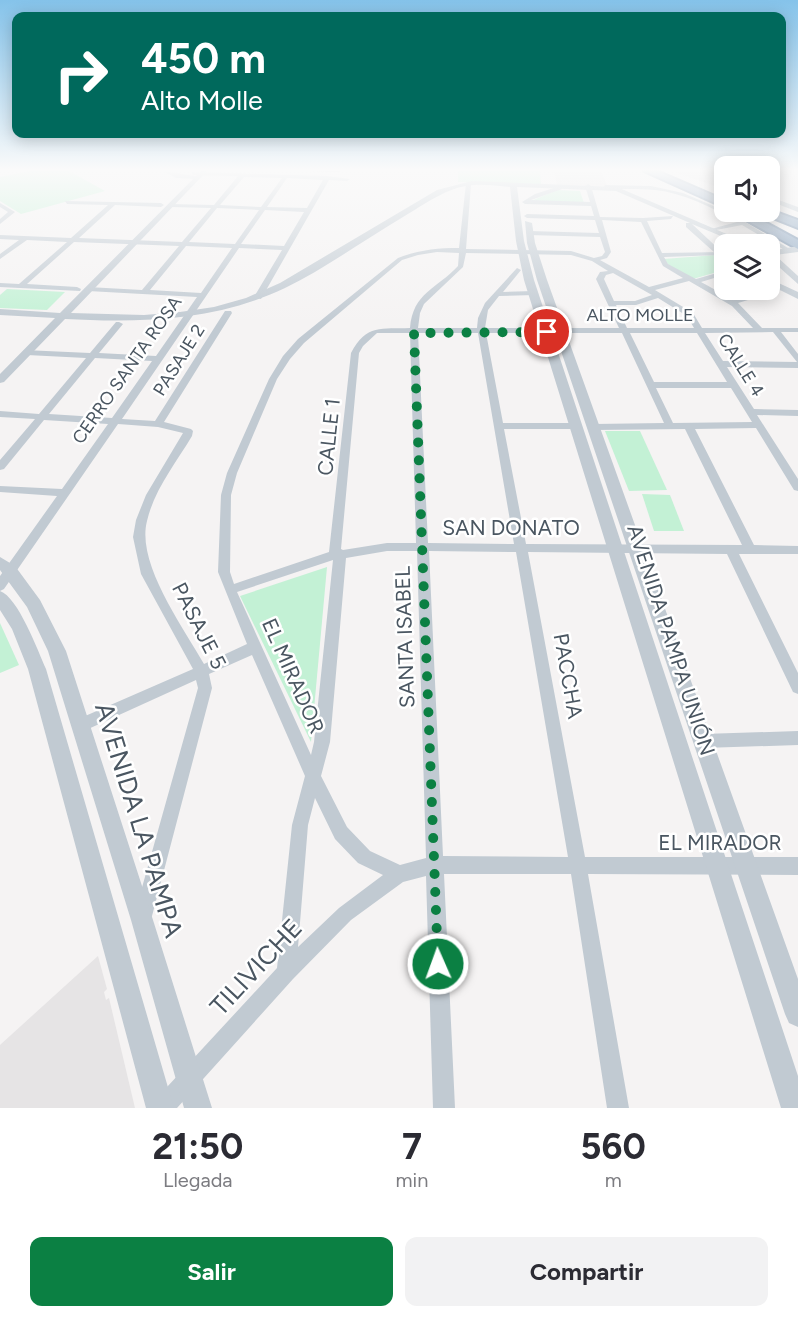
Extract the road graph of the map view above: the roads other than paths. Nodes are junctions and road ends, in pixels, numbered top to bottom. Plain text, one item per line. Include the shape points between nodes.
1 (92, 223) edge
2 (146, 223) edge
3 (151, 223) edge
4 (203, 223) edge
5 (253, 223) edge
6 (301, 223) edge
7 (396, 223) edge
8 (466, 223) edge
9 (523, 223) edge
10 (528, 223) edge
11 (599, 223) edge
12 (644, 223) edge
13 (684, 223) edge
14 (696, 223) edge
15 (728, 223) edge
16 (749, 223) edge
17 (713, 230) junction
18 (529, 233) junction
19 (722, 234) edge
20 (603, 235) junction
21 (0, 237) edge
22 (25, 238) junction
23 (714, 239) edge
24 (73, 240) junction
25 (124, 242) junction
26 (134, 242) junction
27 (709, 243) junction
28 (185, 244) junction
29 (236, 246) junction
30 (286, 248) junction
31 (714, 248) edge
32 (464, 250) junction
33 (527, 251) junction
34 (796, 251) edge
35 (659, 255) junction
36 (714, 256) edge
37 (0, 257) edge
38 (780, 257) edge
39 (594, 260) junction
40 (780, 264) edge
41 (517, 270) dead end
42 (614, 272) junction
43 (714, 275) edge
44 (795, 278) edge
45 (691, 280) junction
46 (780, 281) edge
47 (0, 285) edge
48 (21, 286) junction
49 (780, 286) edge
50 (286, 287) junction
51 (784, 288) junction
52 (77, 289) junction
53 (88, 289) junction
54 (648, 290) junction
55 (144, 292) junction
56 (534, 293) junction
57 (498, 294) junction
58 (202, 295) junction
59 (658, 296) junction
60 (798, 296) edge
61 (258, 297) junction
62 (731, 302) junction
63 (612, 303) junction
64 (0, 312) edge
65 (228, 313) junction
66 (55, 317) junction
67 (0, 318) edge
68 (185, 318) junction
69 (119, 324) junction
70 (798, 330) edge
71 (375, 331) joint
72 (761, 331) junction
73 (776, 331) junction
74 (554, 332) junction
75 (625, 332) junction
76 (701, 332) junction
77 (414, 333) junction
78 (482, 333) junction
79 (27, 352) junction
80 (93, 356) junction
81 (157, 359) junction
82 (798, 362) edge
83 (721, 364) junction
84 (0, 365) edge
85 (0, 380) edge
86 (650, 385) junction
87 (734, 385) junction
88 (751, 412) junction
89 (798, 412) edge
90 (0, 414) edge
91 (42, 416) junction
92 (114, 421) junction
93 (158, 424) junction
94 (759, 425) junction
95 (498, 426) junction
96 (586, 426) junction
97 (670, 426) junction
98 (689, 426) junction
99 (0, 467) edge
100 (798, 488) edge
101 (0, 489) edge
102 (63, 493) junction
103 (422, 547) junction
104 (520, 547) junction
105 (626, 548) junction
106 (731, 549) junction
107 (750, 549) junction
108 (798, 550) edge
109 (338, 553) junction
110 (3, 573) edge
111 (230, 590) junction
112 (0, 597) edge
113 (255, 647) junction
114 (201, 671) junction
115 (798, 688) edge
116 (81, 724) junction
117 (798, 738) edge
118 (703, 741) junction
119 (314, 779) junction
120 (434, 865) junction
121 (578, 866) junction
122 (718, 866) junction
123 (746, 866) junction
124 (798, 866) edge
125 (399, 874) junction
126 (142, 920) junction
127 (286, 972) junction
128 (798, 1014) edge
129 (190, 1079) junction
130 (162, 1108) edge
131 (198, 1108) edge
132 (444, 1108) edge
133 (618, 1108) edge
134 (795, 1108) edge

1 - 24 street
2 - 25 street
3 - 26 street
4 - 28 street
5 - 29 street, CERRO SANTA ROSA
6 - 30 street
7 - 50 street
8 - 32 street, SANTA ISABEL
9 - 33 street, AVENIDA PAMPA UNIÓN
10 - 18 street, AVENIDA PAMPA UNIÓN
11 - 20 street
12 - 35 street
13 - 27 street
14 - 17 street
15 - 17 street
16 - 34 highway
17 - 19 street
18 - 20 street
18 - 33 street, AVENIDA PAMPA UNIÓN
20 - 39 street via 608,254
21 - 22 street
22 - 24 street
22 - 37 street
23 - 27 street
24 - 25 street
24 - 48 street
25 - 26 street
25 - 52 street
26 - 28 street
26 - 53 street
27 - 31 street
28 - 29 street
28 - 55 street
29 - 30 street
29 - 58 street, CERRO SANTA ROSA
30 - 61 street
32 - 33 street, EL MIRADOR
32 - 77 street, SANTA ISABEL via 459,268 421,302
32 - 111 street, EL MIRADOR via 423,251 400,259 308,334 281,364 228,484 224,572
33 - 39 street, CALLE 4 via 571,253
33 - 56 street, AVENIDA PAMPA UNIÓN
33 - 74 street, AVENIDA PAMPA UNIÓN
34 - 38 street
35 - 36 street
35 - 45 street via 669,268
39 - 42 street, CALLE 4
40 - 44 street
41 - 57 street, PACCHA
42 - 54 street, CALLE 4
42 - 63 street via 603,274 600,279
43 - 45 street
44 - 46 street
45 - 54 street
45 - 62 street
47 - 48 street
48 - 52 street
49 - 51 street
50 - 61 street
50 - 65 street via 267,301
51 - 60 street
51 - 62 street
52 - 66 street
53 - 55 street
53 - 66 street
54 - 59 street, CALLE 4
55 - 58 street
56 - 57 street
56 - 74 street, AVENIDA PAMPA UNIÓN
57 - 78 street, PACCHA via 482,313
58 - 68 street, CERRO SANTA ROSA
59 - 63 street via 636,303
59 - 76 street, CALLE 4 via 687,312
61 - 68 street
62 - 72 street
63 - 75 street
64 - 66 street
65 - 68 street
65 - 93 street, PASAJE 2
66 - 67 street
66 - 68 street
66 - 69 street
66 - 79 street
66 - 84 street
68 - 69 street
68 - 81 street, CERRO SANTA ROSA
69 - 80 street
70 - 73 street, ALTO MOLLE
71 - 77 street, ALTO MOLLE
71 - 109 street, CALLE 1 via 355,353
72 - 73 street, ALTO MOLLE
72 - 76 street, ALTO MOLLE
73 - 82 street
74 - 75 street, ALTO MOLLE
74 - 78 street, ALTO MOLLE
74 - 96 street, AVENIDA PAMPA UNIÓN
75 - 76 street, ALTO MOLLE
75 - 86 street
76 - 83 street, CALLE 4
77 - 78 street, ALTO MOLLE
77 - 103 street, SANTA ISABEL
78 - 95 street, PACCHA
79 - 80 street
79 - 85 street
80 - 81 street
80 - 91 street
81 - 92 street, CERRO SANTA ROSA
82 - 83 street
83 - 87 street, CALLE 4
86 - 87 street
86 - 97 street
87 - 88 street, CALLE 4
88 - 89 street
88 - 94 street, CALLE 4
90 - 91 street
91 - 92 street
91 - 99 street
92 - 93 street
92 - 102 street, CERRO SANTA ROSA
93 - 114 street, PASAJE 5 via 188,431 147,507 139,533 143,564
94 - 98 street
94 - 100 street, CALLE 4
95 - 96 street
95 - 104 street, PACCHA
96 - 97 street
96 - 105 street, AVENIDA PAMPA UNIÓN
97 - 98 street
98 - 107 street
101 - 102 street
102 - 110 street, CERRO SANTA ROSA
103 - 104 street, SAN DONATO
103 - 109 street, SAN DONATO
103 - 120 street, SANTA ISABEL
104 - 105 street, SAN DONATO
104 - 121 street, PACCHA
105 - 106 street, SAN DONATO
105 - 118 street, AVENIDA PAMPA UNIÓN
105 - 122 street, AVENIDA PAMPA UNIÓN
106 - 107 street, SAN DONATO
106 - 115 street
107 - 108 street, SAN DONATO
109 - 111 street, SAN DONATO
109 - 119 street, CALLE 1 via 322,742
110 - 116 street, AVENIDA LA PAMPA via 34,604 50,634
111 - 113 street, EL MIRADOR
112 - 130 street via 19,627 37,669
113 - 114 street
113 - 119 street, EL MIRADOR
114 - 116 street
114 - 126 street, PASAJE 5 via 205,688
116 - 126 street, AVENIDA LA PAMPA
117 - 118 street
118 - 123 street, AVENIDA PAMPA UNIÓN
119 - 125 street, EL MIRADOR via 347,842 364,857
119 - 127 street, CALLE 1 via 300,825
120 - 121 street, EL MIRADOR
120 - 125 street, EL MIRADOR
120 - 132 street, SANTA ISABEL
121 - 122 street, EL MIRADOR
121 - 133 street, PACCHA
122 - 123 street, EL MIRADOR
122 - 134 street, AVENIDA PAMPA UNIÓN
123 - 124 street, EL MIRADOR
123 - 128 street, AVENIDA PAMPA UNIÓN
125 - 127 street, TILIVICHE via 345,914
126 - 129 street, AVENIDA LA PAMPA
127 - 129 street, TILIVICHE
129 - 130 street, TILIVICHE
129 - 131 street, AVENIDA LA PAMPA

